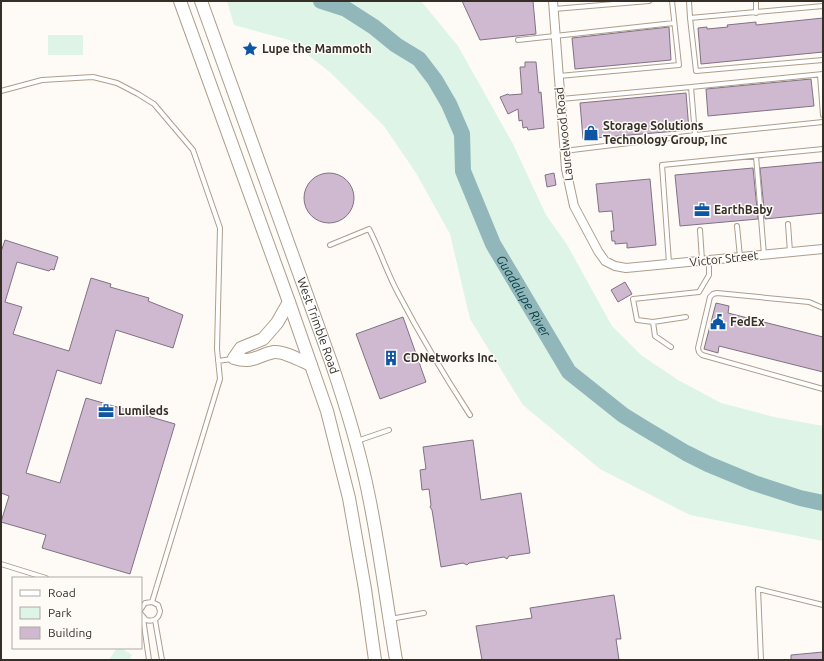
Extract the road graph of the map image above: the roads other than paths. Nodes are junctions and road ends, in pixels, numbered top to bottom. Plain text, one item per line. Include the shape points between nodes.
1 (649, 1) edge
2 (672, 1) edge
3 (689, 1) edge
4 (756, 1) edge
5 (181, 4) edge
6 (202, 5) edge
7 (553, 5) edge
8 (823, 6) edge
9 (756, 13) junction
10 (690, 18) junction
11 (674, 23) junction
12 (555, 35) junction
13 (518, 40) dead end
14 (823, 60) edge
15 (822, 74) edge
16 (558, 76) junction
17 (690, 87) junction
18 (1, 91) edge
19 (560, 99) junction
20 (823, 115) edge
21 (823, 122) edge
22 (695, 135) junction
23 (823, 149) edge
24 (564, 151) junction
25 (756, 156) junction
26 (788, 224) dead end
27 (737, 226) dead end
28 (700, 230) dead end
29 (330, 245) dead end
30 (823, 249) edge
31 (790, 252) junction
32 (764, 255) junction
33 (740, 257) junction
34 (706, 260) junction
35 (669, 264) junction
36 (626, 268) joint
37 (289, 302) junction
38 (823, 308) edge
39 (686, 317) dead end
40 (653, 322) junction
41 (255, 342) junction
42 (671, 347) dead end
43 (260, 357) junction
44 (234, 358) junction
45 (218, 361) junction
46 (310, 365) junction
47 (823, 389) edge
48 (470, 415) dead end
49 (389, 430) dead end
50 (356, 441) junction
51 (1, 564) edge
52 (43, 577) edge
53 (152, 602) junction
54 (823, 605) edge
55 (142, 607) edge
56 (424, 613) dead end
57 (142, 616) edge
58 (390, 619) junction
59 (155, 620) junction
60 (149, 660) edge
61 (162, 660) edge
62 (375, 660) edge
63 (396, 660) edge
64 (761, 660) edge

1 - 7 lane
2 - 11 lane
3 - 10 lane
4 - 9 lane
5 - 37 main road, West Trimble Road
6 - 50 main road, West Trimble Road via 331,362
7 - 12 street, Laurelwood Road
8 - 9 lane
9 - 10 lane
10 - 14 lane via 696,72
11 - 12 lane
11 - 16 lane via 679,65
12 - 13 lane
12 - 16 street, Laurelwood Road
15 - 17 lane
15 - 20 lane
16 - 19 street, Laurelwood Road
17 - 19 lane
17 - 22 lane
18 - 45 lane via 42,80 93,77 117,83 154,104 193,150 220,228
19 - 24 street, Laurelwood Road
21 - 22 lane
22 - 24 lane
23 - 25 lane
24 - 36 street, Laurelwood Road via 574,206 582,223 605,261
25 - 32 lane
25 - 35 lane via 662,165
26 - 31 lane
27 - 33 lane
28 - 34 lane
29 - 48 lane via 369,229 400,297 440,369
30 - 31 street, Victor Street
31 - 32 street, Victor Street
32 - 33 street, Victor Street
33 - 34 street, Victor Street
34 - 35 street, Victor Street
34 - 40 lane via 709,275 699,292 633,298 637,320
35 - 36 street, Victor Street
37 - 41 main road via 276,324 263,339
37 - 46 main road, West Trimble Road
38 - 47 lane via 810,302 717,292 710,297 698,348 702,355
39 - 40 lane
40 - 42 lane via 655,336
41 - 43 main road
41 - 44 main road via 240,348
43 - 44 main road via 244,361
43 - 46 main road via 276,352
44 - 45 lane
45 - 53 lane via 220,378
46 - 62 main road, West Trimble Road via 327,411 350,498
49 - 50 lane
50 - 58 main road, West Trimble Road via 382,564
51 - 52 lane
53 - 55 lane
53 - 59 lane via 160,608 160,615
54 - 64 lane via 758,589
56 - 58 lane
57 - 59 lane via 149,621
57 - 60 lane
58 - 63 main road, West Trimble Road
59 - 61 lane

